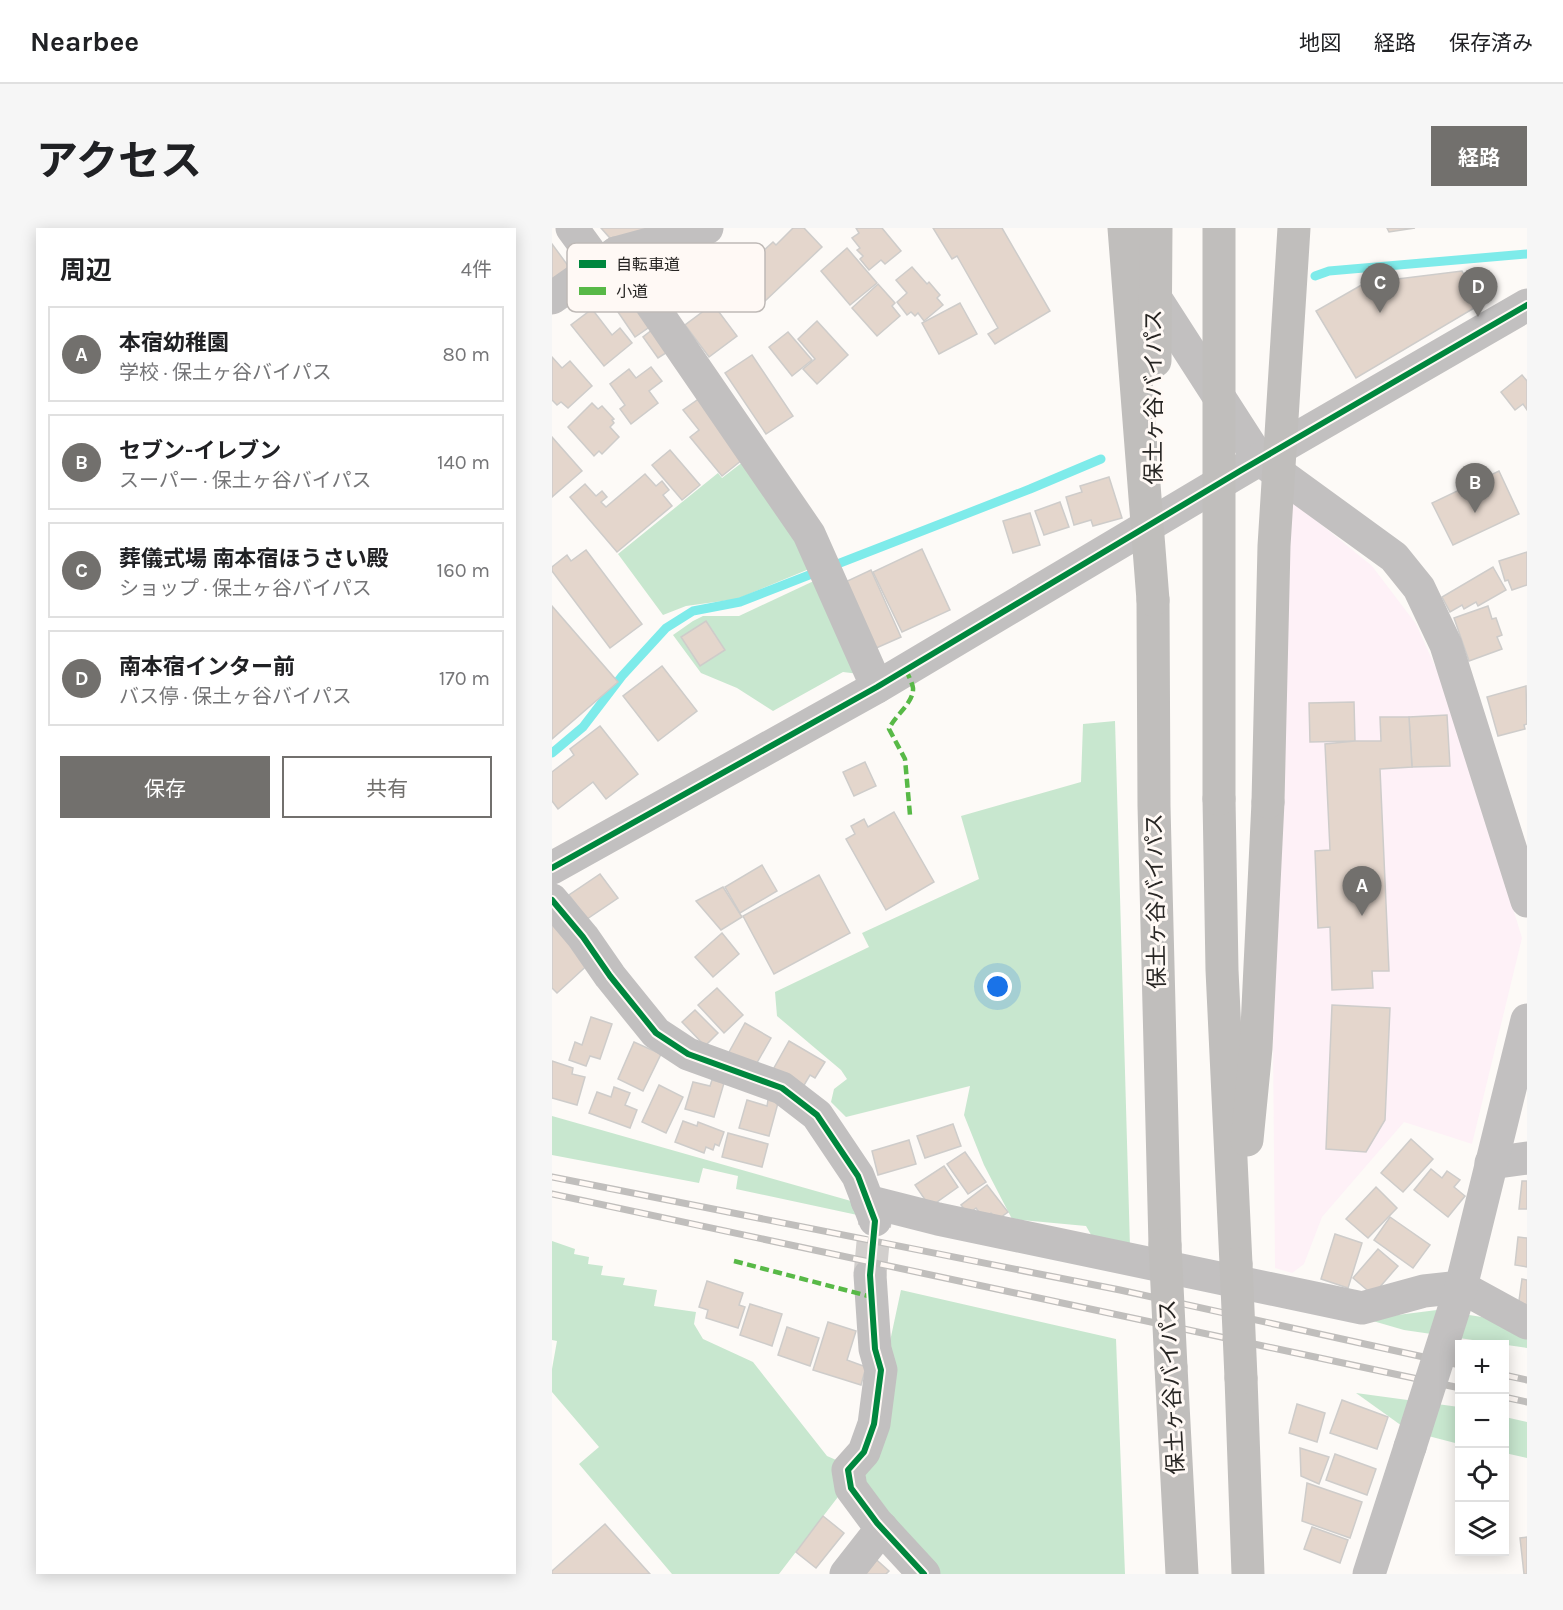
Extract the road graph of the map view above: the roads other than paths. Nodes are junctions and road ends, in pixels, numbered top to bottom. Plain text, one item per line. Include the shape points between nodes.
1 (572, 228) edge
2 (707, 228) edge
3 (1110, 228) edge
4 (1124, 228) edge
5 (1156, 228) edge
6 (1219, 228) edge
7 (1294, 228) edge
8 (589, 243) edge
9 (659, 243) edge
10 (567, 287) edge
11 (552, 298) edge
12 (1527, 305) edge
13 (646, 312) edge
14 (1260, 459) junction
15 (1153, 600) junction
16 (877, 687) junction
17 (552, 868) edge
18 (552, 900) edge
19 (1527, 901) edge
20 (1527, 1020) edge
21 (1527, 1158) edge
22 (1491, 1163) junction
23 (1236, 1264) junction
24 (870, 1275) tunnel mouth
25 (1461, 1287) junction
26 (1527, 1323) edge
27 (882, 1528) junction
28 (846, 1574) edge
29 (924, 1574) edge
30 (1182, 1574) edge
31 (1248, 1574) edge
32 (1369, 1574) edge

1 - 8 street
2 - 9 street
3 - 14 street
4 - 15 highway, bridge
5 - 15 highway, 保土ヶ谷バイパス, bridge
6 - 23 highway, bridge via 1219,799 1222,970
7 - 23 highway, bridge via 1274,546 1268,802 1256,1048
10 - 11 street
12 - 14 street
13 - 16 street via 809,534
14 - 16 street
14 - 19 street via 1394,557 1419,588 1446,645
15 - 30 highway, 保土ヶ谷バイパス, bridge via 1165,1245
16 - 17 street
18 - 25 street via 656,1033 688,1054 782,1088 817,1115 858,1176 871,1211 938,1219 1362,1308 1424,1291
20 - 22 street
21 - 22 street
22 - 25 street
23 - 31 highway, bridge
24 - 27 street via 875,1349 881,1370 874,1424 864,1452 848,1470 851,1488
25 - 26 street
25 - 32 street, bridge
27 - 28 street
27 - 29 street

